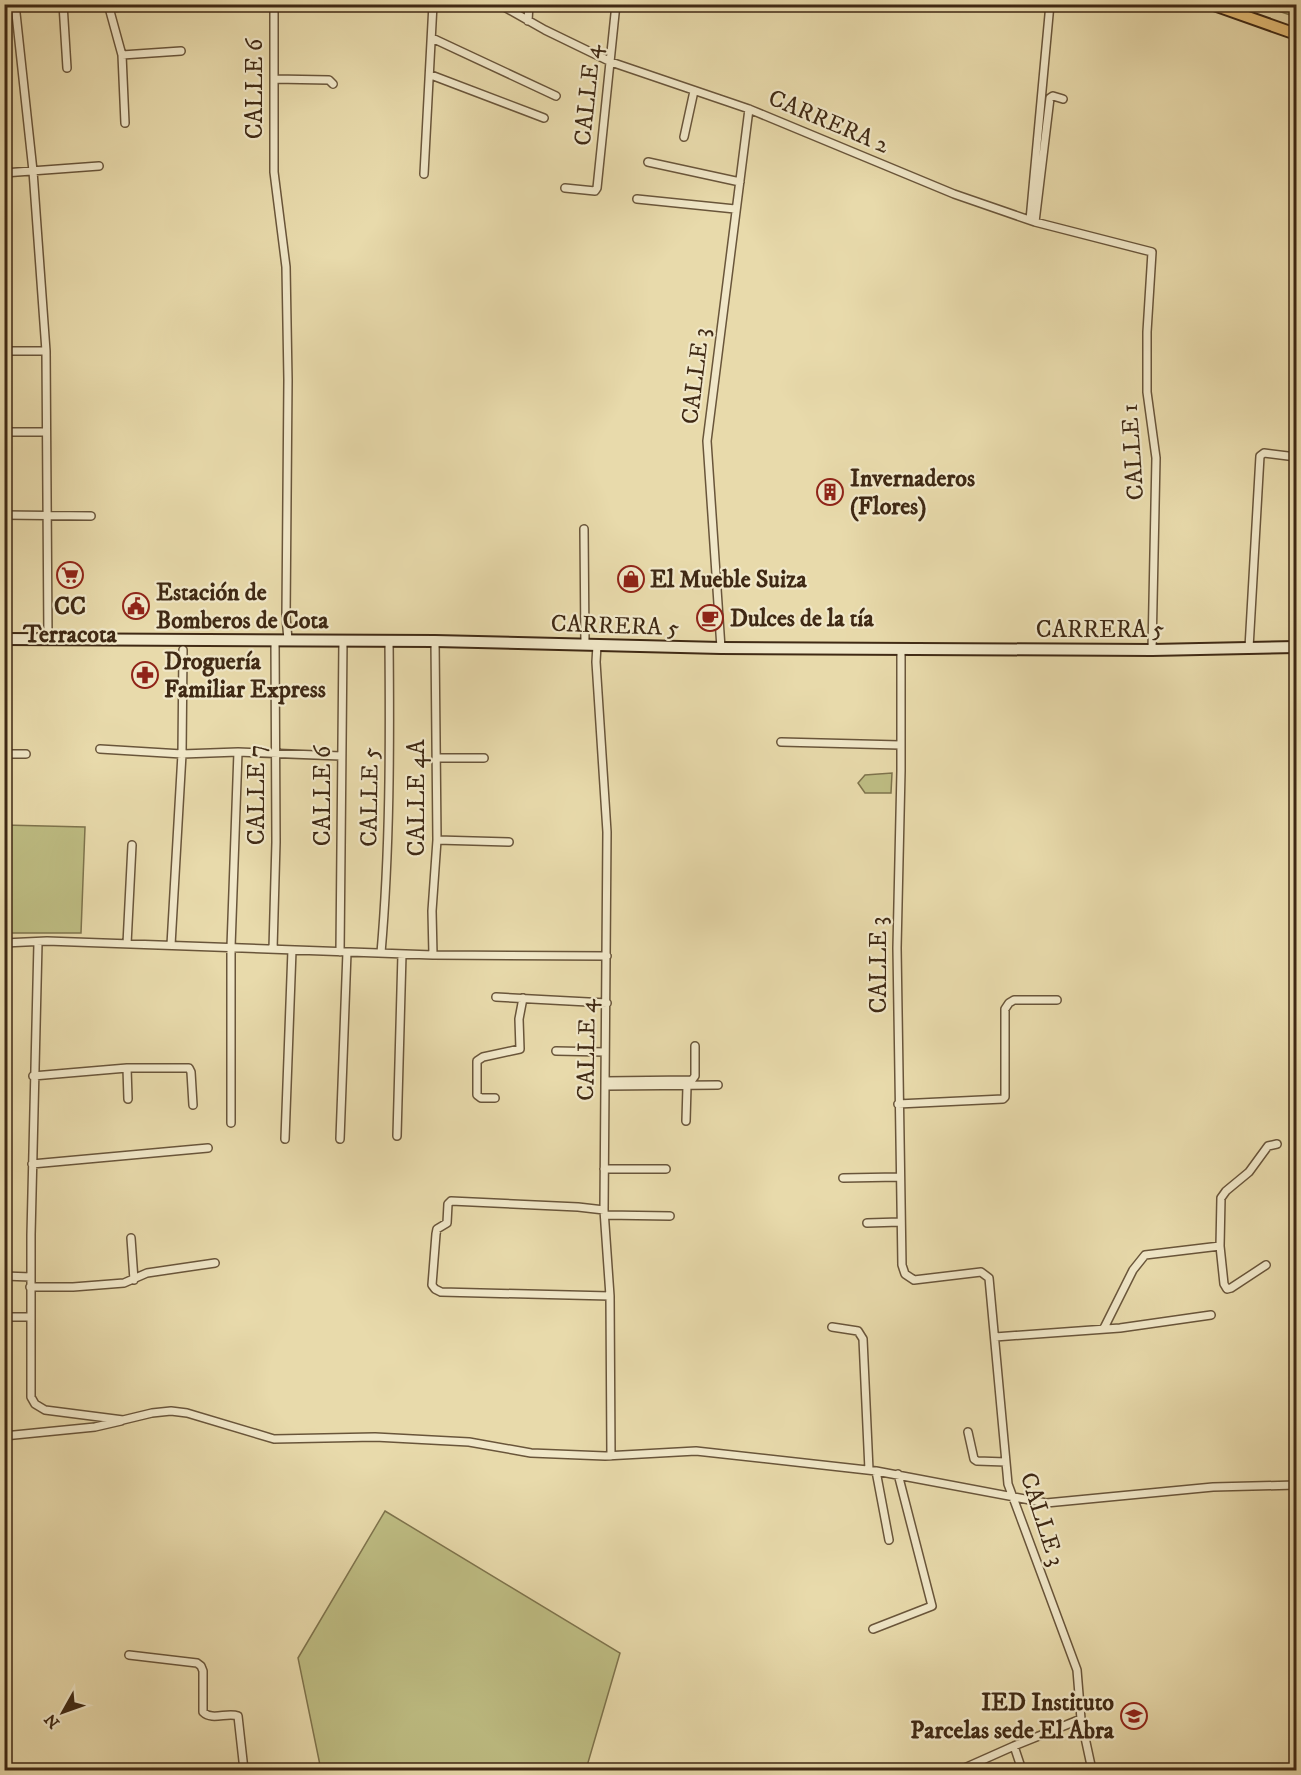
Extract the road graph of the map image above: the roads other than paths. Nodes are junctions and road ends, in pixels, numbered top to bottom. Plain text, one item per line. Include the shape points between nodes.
1 (15, 4) edge
2 (63, 4) edge
3 (155, 4) edge
4 (274, 4) edge
5 (433, 4) edge
6 (499, 4) edge
7 (530, 4) edge
8 (616, 4) edge
9 (1050, 4) edge
10 (1211, 4) edge
11 (108, 6) edge
12 (528, 21) junction
13 (1296, 34) edge
14 (432, 38) junction
15 (181, 51) dead end
16 (122, 55) junction
17 (611, 62) junction
18 (67, 68) dead end
19 (430, 75) junction
20 (274, 79) junction
21 (333, 84) dead end
22 (694, 91) junction
23 (556, 96) dead end
24 (1063, 99) dead end
25 (749, 109) junction
26 (544, 118) dead end
27 (125, 123) dead end
28 (684, 137) dead end
29 (648, 162) dead end
30 (99, 166) dead end
31 (33, 171) junction
32 (4, 173) edge
33 (424, 174) dead end
34 (740, 182) junction
35 (565, 188) dead end
36 (637, 199) dead end
37 (735, 209) junction
38 (1033, 221) junction
39 (1152, 252) joint
40 (4, 351) edge
41 (46, 351) junction
42 (4, 432) edge
43 (46, 432) junction
44 (1296, 457) edge
45 (4, 514) edge
46 (46, 516) junction
47 (91, 516) dead end
48 (584, 529) dead end
49 (4, 639) edge
50 (48, 639) junction
51 (274, 640) junction
52 (288, 640) junction
53 (343, 640) junction
54 (389, 641) junction
55 (435, 641) junction
56 (585, 645) junction
57 (597, 645) junction
58 (1296, 647) edge
59 (721, 648) junction
60 (1249, 648) junction
61 (901, 649) junction
62 (183, 650) dead end
63 (1152, 650) junction
64 (781, 742) dead end
65 (900, 745) junction
66 (100, 749) dead end
67 (238, 752) junction
68 (4, 754) edge
69 (26, 754) dead end
70 (182, 754) junction
71 (275, 754) junction
72 (341, 756) junction
73 (436, 758) junction
74 (484, 759) dead end
75 (436, 840) junction
76 (509, 842) dead end
77 (132, 845) dead end
78 (4, 943) edge
79 (38, 943) junction
80 (127, 944) junction
81 (171, 945) junction
82 (231, 947) junction
83 (273, 949) junction
84 (292, 950) junction
85 (344, 952) junction
86 (381, 953) junction
87 (402, 954) junction
88 (433, 955) junction
89 (607, 956) junction
90 (496, 997) dead end
91 (523, 998) junction
92 (1057, 1000) dead end
93 (607, 1003) junction
94 (695, 1046) dead end
95 (556, 1050) dead end
96 (605, 1052) junction
97 (127, 1068) junction
98 (33, 1076) junction
99 (605, 1084) junction
100 (718, 1085) dead end
101 (687, 1086) junction
102 (495, 1098) dead end
103 (128, 1099) dead end
104 (898, 1104) junction
105 (193, 1105) dead end
106 (686, 1121) dead end
107 (231, 1123) dead end
108 (397, 1136) dead end
109 (285, 1139) dead end
110 (340, 1139) dead end
111 (1277, 1144) dead end
112 (208, 1148) dead end
113 (32, 1164) junction
114 (604, 1169) junction
115 (666, 1169) dead end
116 (899, 1177) junction
117 (843, 1178) dead end
118 (604, 1213) junction
119 (670, 1216) dead end
120 (900, 1222) junction
121 (867, 1223) dead end
122 (131, 1238) dead end
123 (1220, 1246) junction
124 (215, 1263) dead end
125 (1266, 1265) dead end
126 (4, 1276) edge
127 (31, 1276) junction
128 (134, 1280) junction
129 (30, 1287) junction
130 (610, 1296) junction
131 (1211, 1315) dead end
132 (4, 1317) edge
133 (30, 1317) junction
134 (832, 1327) dead end
135 (1104, 1328) junction
136 (995, 1337) junction
137 (123, 1420) junction
138 (968, 1432) dead end
139 (4, 1436) edge
140 (611, 1456) junction
141 (1006, 1462) junction
142 (873, 1470) junction
143 (898, 1474) junction
144 (1296, 1485) edge
145 (1011, 1495) junction
146 (889, 1540) dead end
147 (873, 1629) dead end
148 (129, 1656) dead end
149 (1081, 1719) junction
150 (1014, 1746) junction
151 (244, 1770) edge
152 (960, 1770) edge
153 (1022, 1770) edge
154 (1092, 1770) edge

1 - 31 street
2 - 18 street
3 - 11 street
4 - 20 street, CALLE 6
5 - 14 street
6 - 12 street, CARRERA 2
7 - 12 street
8 - 17 street, CALLE 4
9 - 38 street
10 - 13 main road
11 - 16 street
12 - 17 street, CARRERA 2
14 - 19 street
14 - 23 street
15 - 16 street
16 - 27 street
17 - 22 street, CARRERA 2
17 - 35 street, CALLE 4 via 596,190
19 - 26 street
19 - 33 street
20 - 21 street via 329,80
20 - 52 street, CALLE 6 via 274,174 286,267
22 - 25 street, CARRERA 2
22 - 28 street
24 - 38 street via 1050,98
25 - 34 street, CALLE 3
25 - 38 street, CARRERA 2 via 954,194
29 - 34 street
30 - 31 street
31 - 32 street
31 - 41 street
34 - 37 street, CALLE 3
36 - 37 street
37 - 59 street, CALLE 3 via 707,441
38 - 39 street, CARRERA 2
39 - 63 street, CALLE 1 via 1147,392 1156,458
40 - 41 street
41 - 43 street
42 - 43 street
43 - 46 street
44 - 60 street via 1264,453 1260,456
45 - 46 street
46 - 47 street
46 - 50 street
48 - 56 street
49 - 50 main road, CARRERA 5
50 - 51 main road, CARRERA 5
51 - 52 main road, CARRERA 5
51 - 71 street, CALLE 7
52 - 53 main road, CARRERA 5
53 - 54 main road, CARRERA 5
53 - 72 street, CALLE 6
54 - 55 main road, CARRERA 5
54 - 86 street, CALLE 5 via 390,744
55 - 56 main road, CARRERA 5
55 - 73 street, CALLE 4A
56 - 57 main road, CARRERA 5
57 - 59 main road, CARRERA 5
57 - 89 street, CALLE 4 via 607,832
58 - 60 main road, CARRERA 5
59 - 61 main road, CARRERA 5
60 - 63 main road, CARRERA 5
61 - 63 main road, CARRERA 5
61 - 65 street, CALLE 3
62 - 70 street
64 - 65 street
65 - 104 street, CALLE 3
66 - 70 street
67 - 70 street
67 - 71 street
67 - 82 street
68 - 69 street
70 - 81 street
71 - 72 street
71 - 83 street, CALLE 7
72 - 85 street, CALLE 6
73 - 74 street
73 - 75 street, CALLE 4A
75 - 76 street
75 - 88 street, CALLE 4A
77 - 80 street
78 - 79 street
79 - 80 street
79 - 98 street
80 - 81 street
81 - 82 street
82 - 83 street
82 - 107 street
83 - 84 street
84 - 85 street
84 - 109 street
85 - 86 street
85 - 110 street, CALLE 6
86 - 87 street
87 - 88 street
87 - 108 street
88 - 89 street
89 - 93 street, CALLE 4
90 - 91 street
91 - 93 street
91 - 102 street via 520,1049 477,1061 477,1095
92 - 104 street via 1014,1000 1005,1009 1003,1099
93 - 96 street, CALLE 4
94 - 99 street via 692,1080
95 - 96 street
96 - 99 street, CALLE 4
97 - 98 street
97 - 103 street
97 - 105 street via 189,1068
98 - 113 street
99 - 101 street
99 - 114 street, CALLE 4
100 - 101 street
101 - 106 street
104 - 116 street, CALLE 3
111 - 123 street via 1268,1146 1249,1172 1221,1198
112 - 113 street
113 - 127 street
114 - 115 street
114 - 118 street, CALLE 4
116 - 117 street
116 - 120 street, CALLE 3
118 - 119 street
118 - 130 street, CALLE 4
118 - 130 street via 578,1207 452,1200 448,1204 447,1223 437,1229 432,1285 441,1292
120 - 121 street
120 - 136 street, CALLE 3 via 902,1265 909,1278 986,1274
122 - 128 street
123 - 125 street via 1227,1289
123 - 135 street via 1145,1255 1133,1270
124 - 128 street via 147,1273
126 - 127 street
127 - 129 street
128 - 129 street
129 - 133 street
130 - 140 street, CALLE 4
131 - 135 street
132 - 133 street
133 - 137 street via 31,1397 35,1404 45,1410
134 - 142 street via 858,1331 862,1339
135 - 136 street
136 - 141 street, CALLE 3
137 - 139 street via 95,1427
137 - 140 street via 171,1411 203,1416 274,1439 375,1437 469,1442 531,1453
138 - 141 street via 974,1459
140 - 142 street via 696,1451
141 - 145 street, CALLE 3
142 - 143 street
142 - 146 street
143 - 145 street
143 - 147 street via 932,1606
144 - 145 street via 1213,1487 1046,1503
145 - 149 street, CALLE 3 via 1077,1670
148 - 151 street via 201,1666 203,1712 210,1716 238,1716
149 - 150 street
149 - 154 street, CALLE 3
150 - 152 street
150 - 153 street

